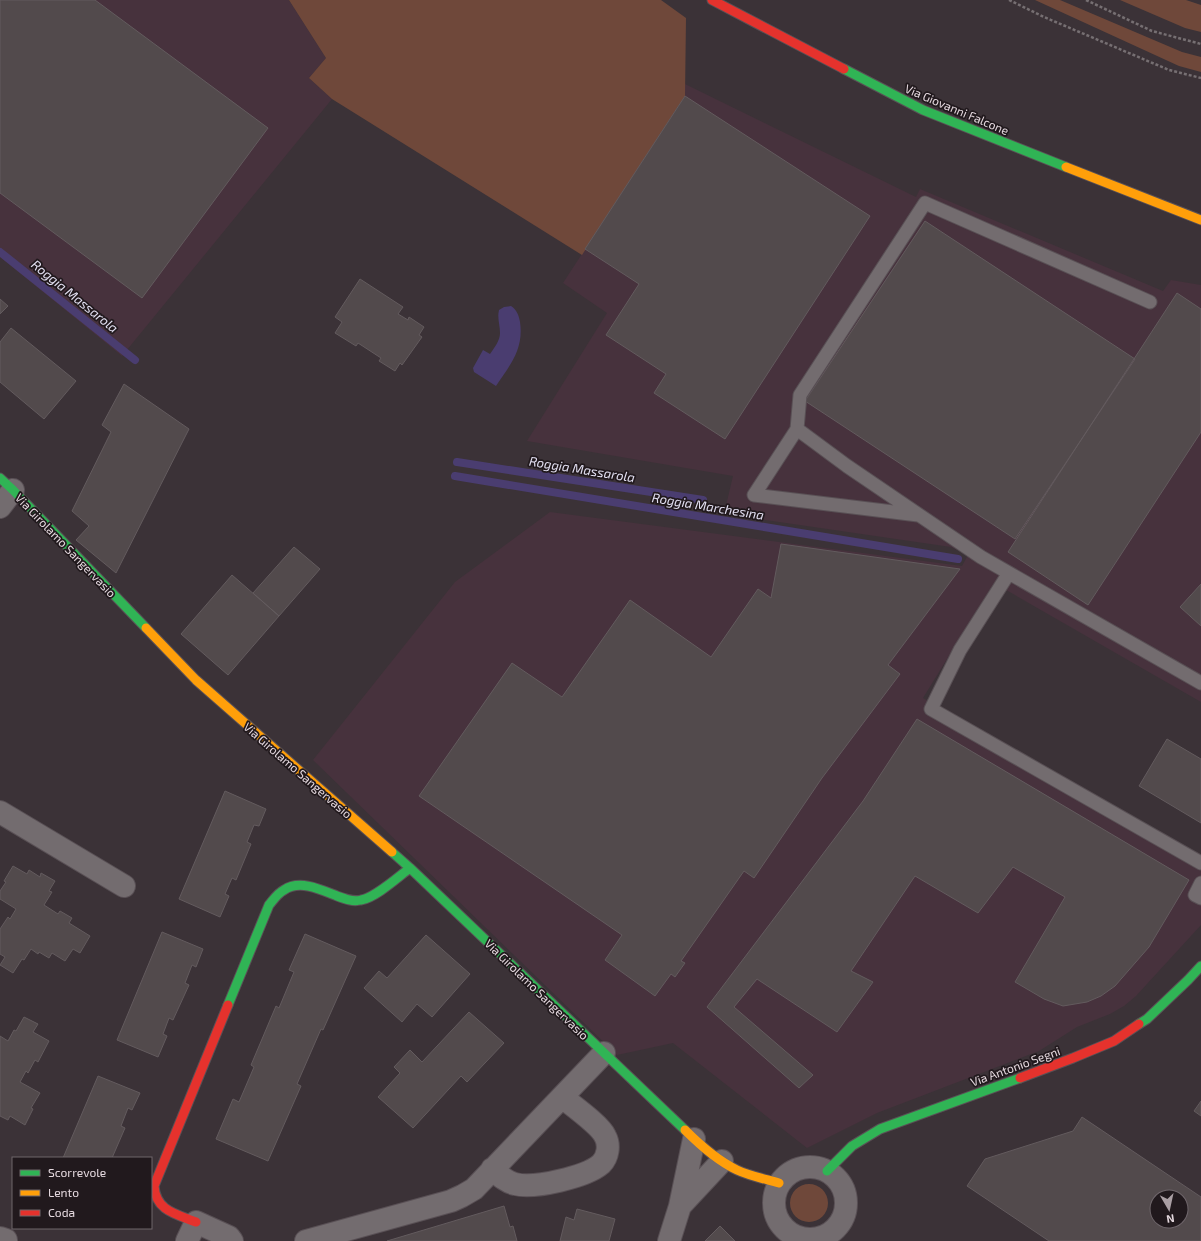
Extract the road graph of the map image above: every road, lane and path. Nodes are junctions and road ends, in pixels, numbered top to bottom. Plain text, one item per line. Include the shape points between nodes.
1 (712, 0) edge
2 (1009, 0) edge
3 (1086, 0) edge
4 (1201, 44) edge
5 (1201, 78) edge
6 (1201, 220) edge
7 (1150, 302) dead end
8 (797, 429) junction
9 (6, 484) edge
10 (0, 507) edge
11 (918, 515) junction
12 (1009, 574) junction
13 (1201, 683) edge
14 (0, 812) edge
15 (1201, 863) edge
16 (410, 868) junction
17 (1201, 884) edge
18 (124, 886) dead end
19 (1201, 898) edge
20 (1201, 966) edge
21 (604, 1053) junction
22 (562, 1097) junction
23 (694, 1139) junction
24 (722, 1161) junction
25 (492, 1170) junction
26 (827, 1171) junction
27 (779, 1183) junction
28 (680, 1206) junction
29 (191, 1232) edge
30 (0, 1238) edge
31 (826, 1238) edge
32 (6, 1240) edge
33 (232, 1241) edge
34 (306, 1241) edge
35 (669, 1241) edge

1 - 6 street, Via Giovanni Falcone via 923,110
2 - 5 path via 1169,70
3 - 4 path via 1152,31
7 - 8 lane via 925,202 800,395
8 - 11 lane
8 - 11 lane via 754,495
9 - 10 street
9 - 16 street, Via Girolamo Sangervasio via 196,680
11 - 12 lane
12 - 13 lane
12 - 15 lane via 960,650 930,709
14 - 18 street
16 - 21 street, Via Girolamo Sangervasio
16 - 29 street via 364,900 344,899 307,886 296,885 285,888 269,905 154,1186 157,1202
17 - 19 lane via 1195,895
20 - 26 street, Via Antonio Segni via 1147,1019 1114,1040 1066,1061 880,1129 852,1146
21 - 22 street
21 - 23 street, Via Girolamo Sangervasio
22 - 25 street
22 - 25 street via 600,1128 606,1136 607,1154 602,1164 577,1176 526,1186 514,1184
23 - 24 street, Via Girolamo Sangervasio
23 - 28 street
24 - 27 street, Via Girolamo Sangervasio via 749,1175
24 - 28 street
25 - 34 street via 474,1189 451,1201
26 - 27 street via 806,1166 786,1175
26 - 31 street via 839,1181 846,1196 846,1204 838,1226
27 - 31 street via 774,1196 774,1209 782,1227 799,1238
28 - 35 street
29 - 33 street via 229,1237
30 - 32 street

